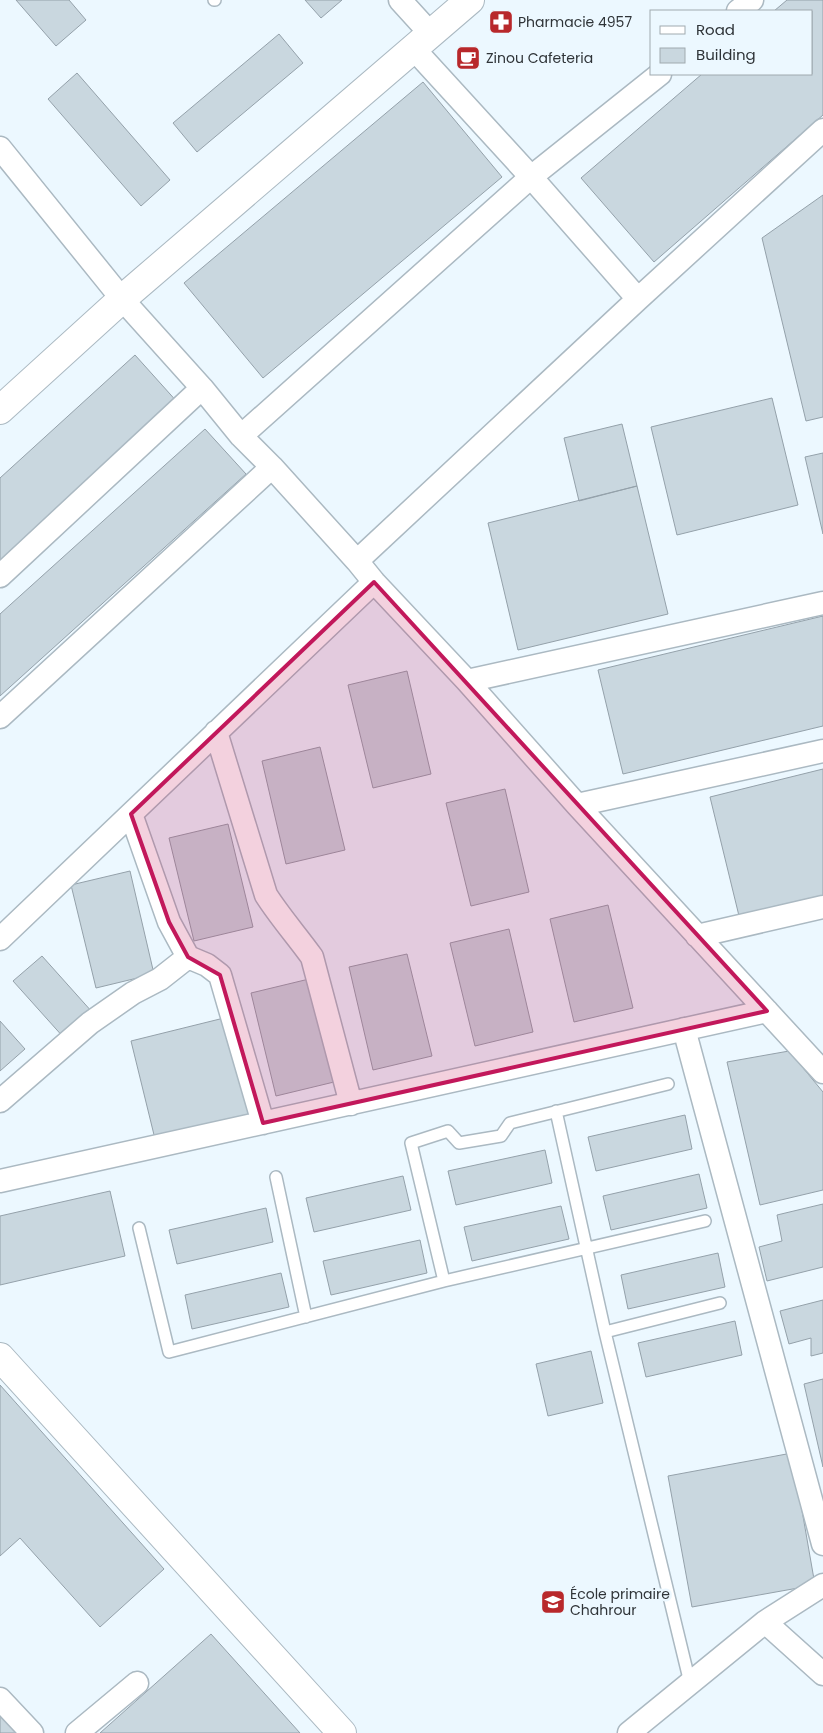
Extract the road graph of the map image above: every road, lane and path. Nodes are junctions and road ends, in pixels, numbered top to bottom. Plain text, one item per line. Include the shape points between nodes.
1 (400, 0) edge
2 (470, 0) edge
3 (752, 0) edge
4 (739, 10) edge
5 (422, 41) junction
6 (659, 75) edge
7 (823, 130) edge
8 (0, 148) edge
9 (531, 177) junction
10 (122, 299) junction
11 (638, 299) junction
12 (202, 388) junction
13 (0, 410) edge
14 (241, 436) junction
15 (272, 467) junction
16 (357, 561) junction
17 (0, 576) edge
18 (374, 582) junction
19 (823, 603) edge
20 (467, 681) junction
21 (0, 717) edge
22 (216, 732) junction
23 (823, 751) edge
24 (577, 805) junction
25 (131, 814) junction
26 (823, 907) edge
27 (697, 936) junction
28 (0, 939) edge
29 (188, 957) junction
30 (767, 1011) junction
31 (684, 1029) junction
32 (823, 1072) edge
33 (668, 1084) dead end
34 (0, 1101) edge
35 (351, 1104) junction
36 (556, 1111) junction
37 (263, 1123) junction
38 (276, 1177) dead end
39 (0, 1181) edge
40 (705, 1221) dead end
41 (138, 1228) dead end
42 (586, 1248) junction
43 (444, 1281) junction
44 (720, 1304) dead end
45 (306, 1317) junction
46 (605, 1332) junction
47 (0, 1356) edge
48 (823, 1544) edge
49 (823, 1585) edge
50 (766, 1622) junction
51 (823, 1674) edge
52 (137, 1683) dead end
53 (690, 1683) junction
54 (0, 1699) edge
55 (630, 1732) edge
56 (32, 1733) edge
57 (77, 1733) edge
58 (342, 1733) edge

1 - 5 street
2 - 5 street
3 - 4 street
5 - 9 street
5 - 10 street
6 - 9 street
7 - 11 street
8 - 10 street
9 - 11 street
9 - 14 street
10 - 12 street
10 - 13 street
11 - 16 street
12 - 14 street
12 - 17 street
14 - 15 street
15 - 16 street
15 - 21 street
16 - 18 street
18 - 20 street
18 - 22 street
19 - 20 street
20 - 24 street
22 - 25 street
22 - 35 street via 266,895 312,957
23 - 24 street
24 - 27 street
25 - 28 street
25 - 29 street via 169,922
26 - 27 street
27 - 30 street
29 - 34 street via 160,979 133,992 90,1023
29 - 37 street via 220,975
30 - 31 street
30 - 32 street
31 - 35 street
31 - 48 street
33 - 36 lane
35 - 37 street
36 - 42 lane
36 - 43 lane via 510,1122 501,1136 458,1143 448,1131 411,1143
37 - 39 street
38 - 45 lane
40 - 42 lane
41 - 45 lane via 169,1352
42 - 43 lane
42 - 46 lane
43 - 45 lane
44 - 46 lane
46 - 53 lane
47 - 58 street
49 - 50 street
50 - 51 street
50 - 53 street
52 - 57 street
53 - 55 street
54 - 56 street

